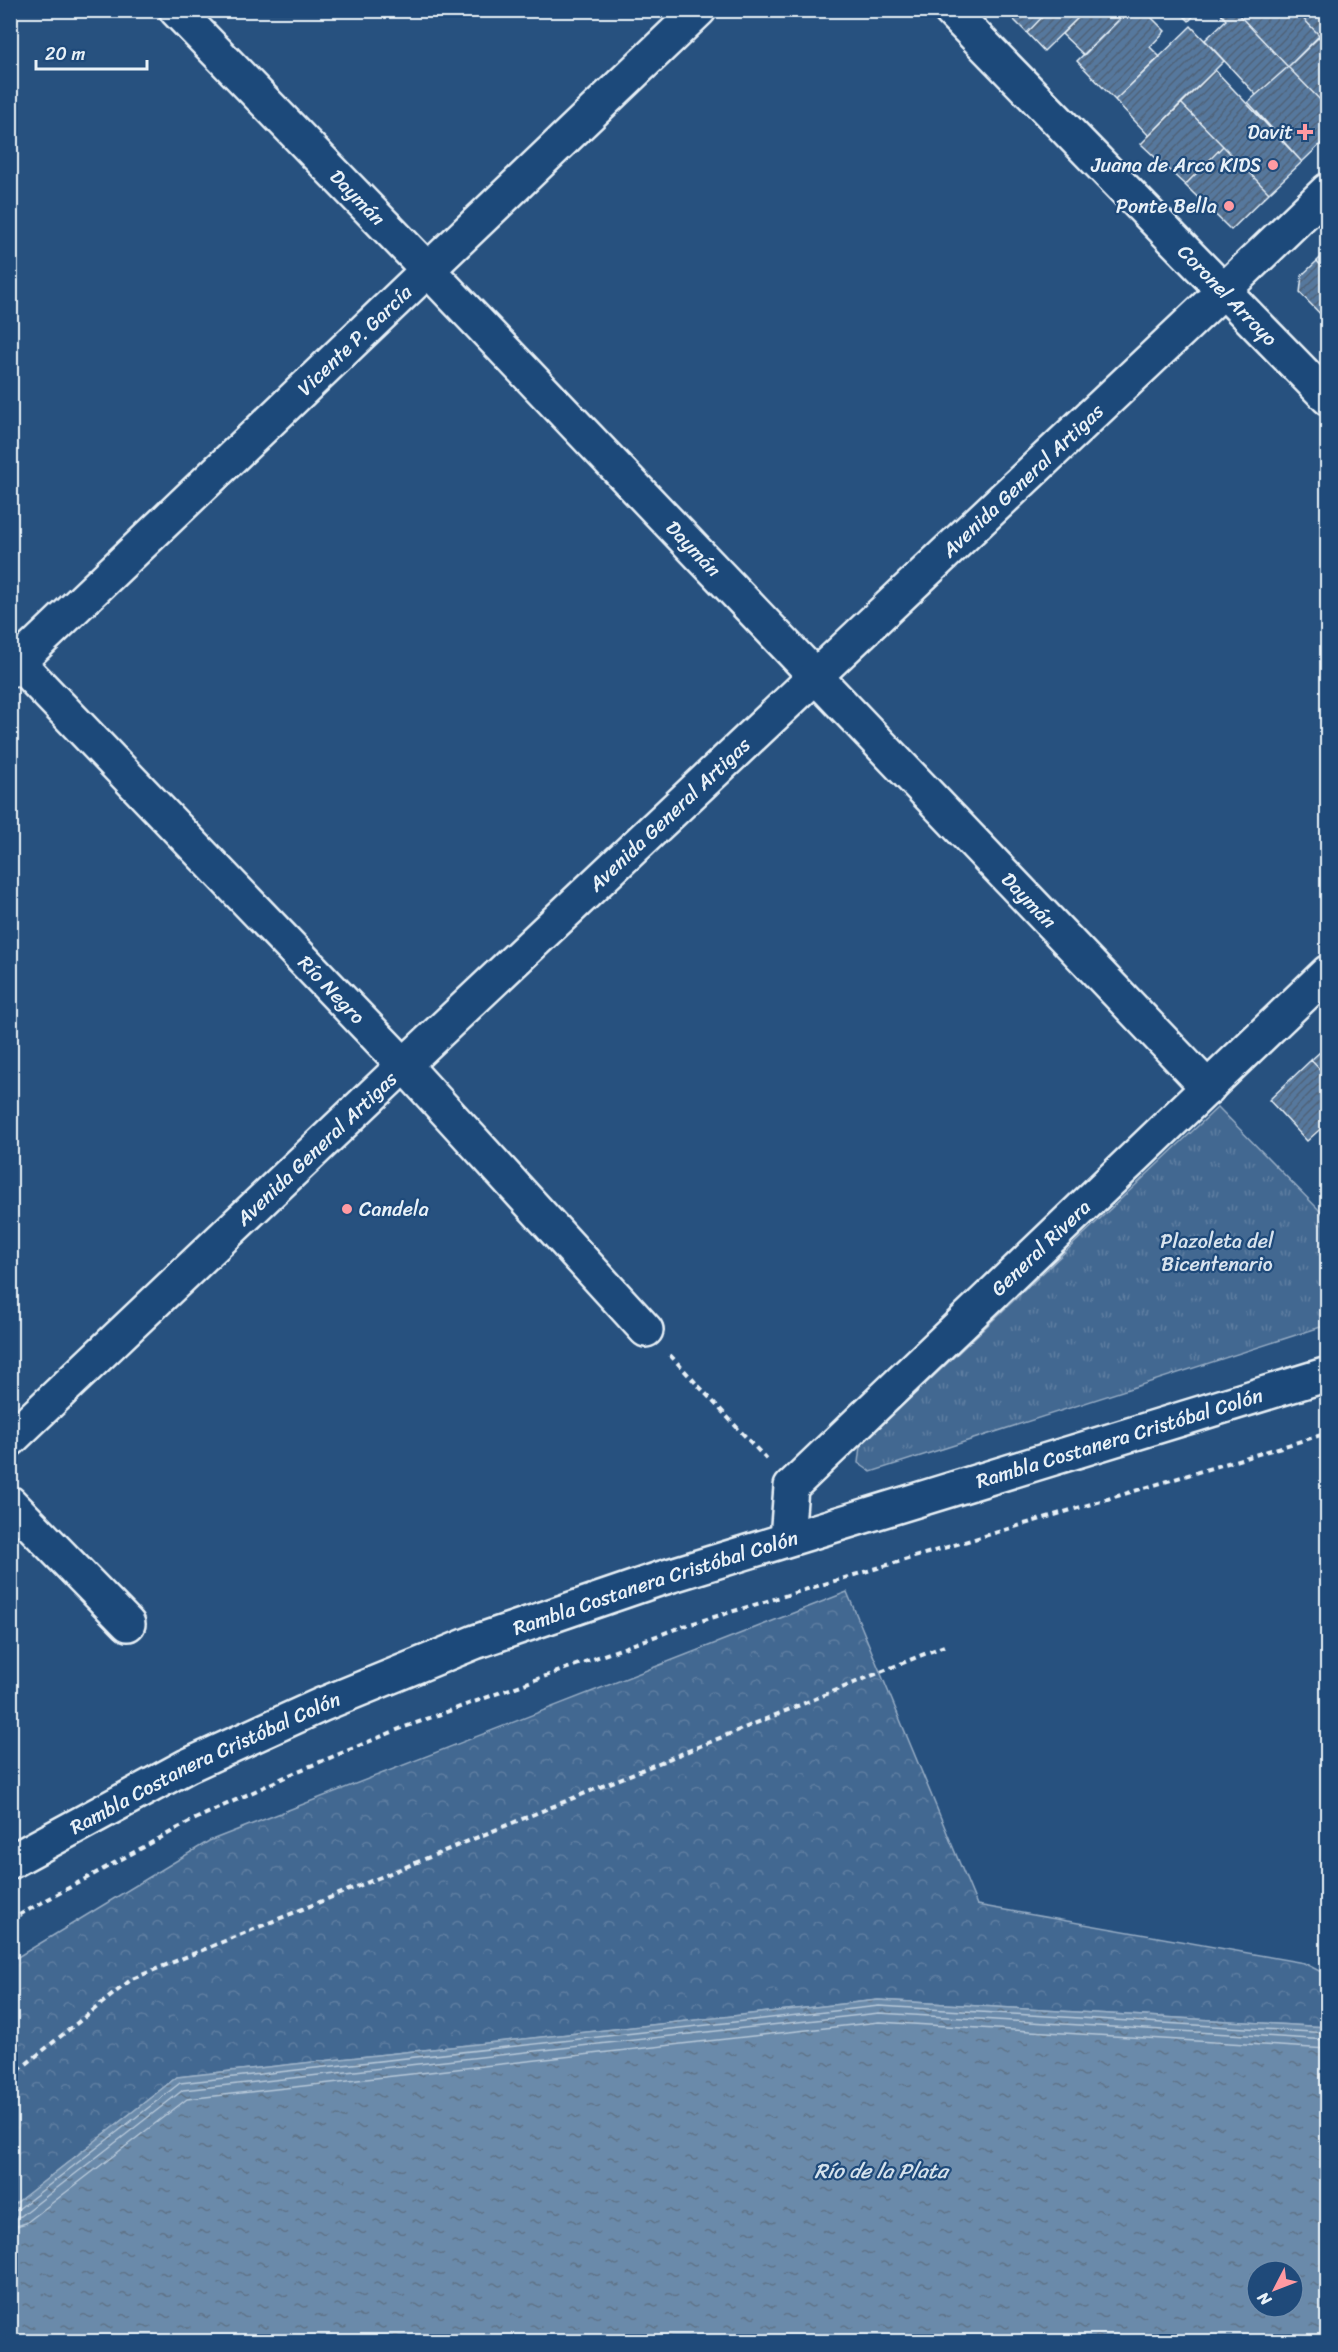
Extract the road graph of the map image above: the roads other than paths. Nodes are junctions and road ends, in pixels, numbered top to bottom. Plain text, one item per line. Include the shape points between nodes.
1 (176, 10) edge
2 (699, 10) edge
3 (950, 10) edge
4 (1328, 190) edge
5 (428, 270) junction
6 (1223, 291) junction
7 (1328, 398) edge
8 (13, 662) edge
9 (815, 677) junction
10 (1328, 972) edge
11 (404, 1065) junction
12 (1208, 1088) junction
13 (646, 1330) road end
14 (1328, 1374) edge
15 (10, 1440) edge
16 (10, 1503) edge
17 (787, 1539) junction
18 (128, 1624) dead end
19 (10, 1862) edge

1 - 5 street, Daymán
2 - 5 street, Vicente P. García
3 - 6 street, Coronel Arroyo
4 - 6 street, Avenida General Artigas
5 - 8 street, Vicente P. García
5 - 9 street, Daymán
6 - 7 street, Coronel Arroyo
6 - 9 street, Avenida General Artigas
8 - 11 street, Río Negro
9 - 11 street, Avenida General Artigas
9 - 12 street, Daymán
10 - 12 street, General Rivera
11 - 13 street, Río Negro
11 - 15 street, Avenida General Artigas
12 - 17 street, General Rivera via 791,1487
14 - 17 street, Rambla Costanera Cristóbal Colón
16 - 18 street
17 - 19 street, Rambla Costanera Cristóbal Colón via 475,1642 321,1705 187,1766

